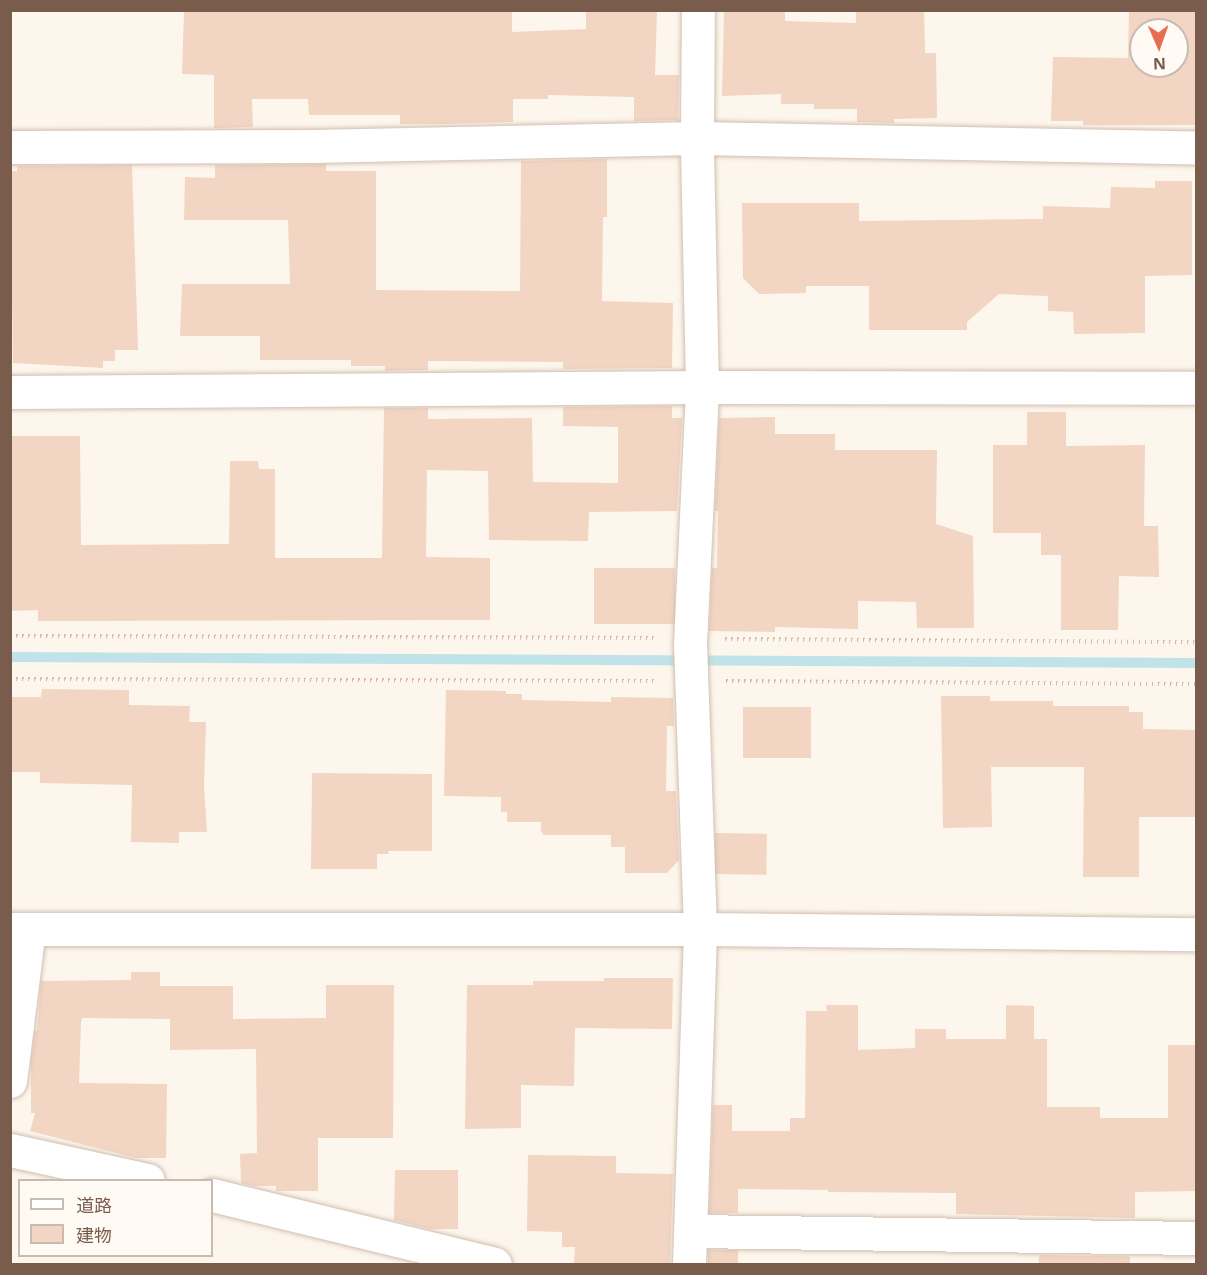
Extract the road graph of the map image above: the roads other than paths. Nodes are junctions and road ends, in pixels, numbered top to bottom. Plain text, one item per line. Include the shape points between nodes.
1 (698, 10) edge
2 (697, 138) junction
3 (10, 147) edge
4 (1197, 148) edge
5 (702, 387) junction
6 (1197, 388) edge
7 (10, 392) edge
8 (20, 929) edge
9 (700, 929) junction
10 (1197, 934) edge
11 (10, 1081) edge
12 (10, 1150) edge
13 (143, 1179) edge
14 (213, 1195) edge
15 (691, 1231) junction
16 (1197, 1238) edge
17 (495, 1264) edge
18 (689, 1264) edge

1 - 2 street
2 - 3 street
2 - 4 street
2 - 5 street
5 - 6 street
5 - 7 street
5 - 9 street via 690,641
8 - 9 street
8 - 11 street
9 - 10 street
9 - 15 street
12 - 13 street
14 - 17 street
15 - 16 street
15 - 18 street

